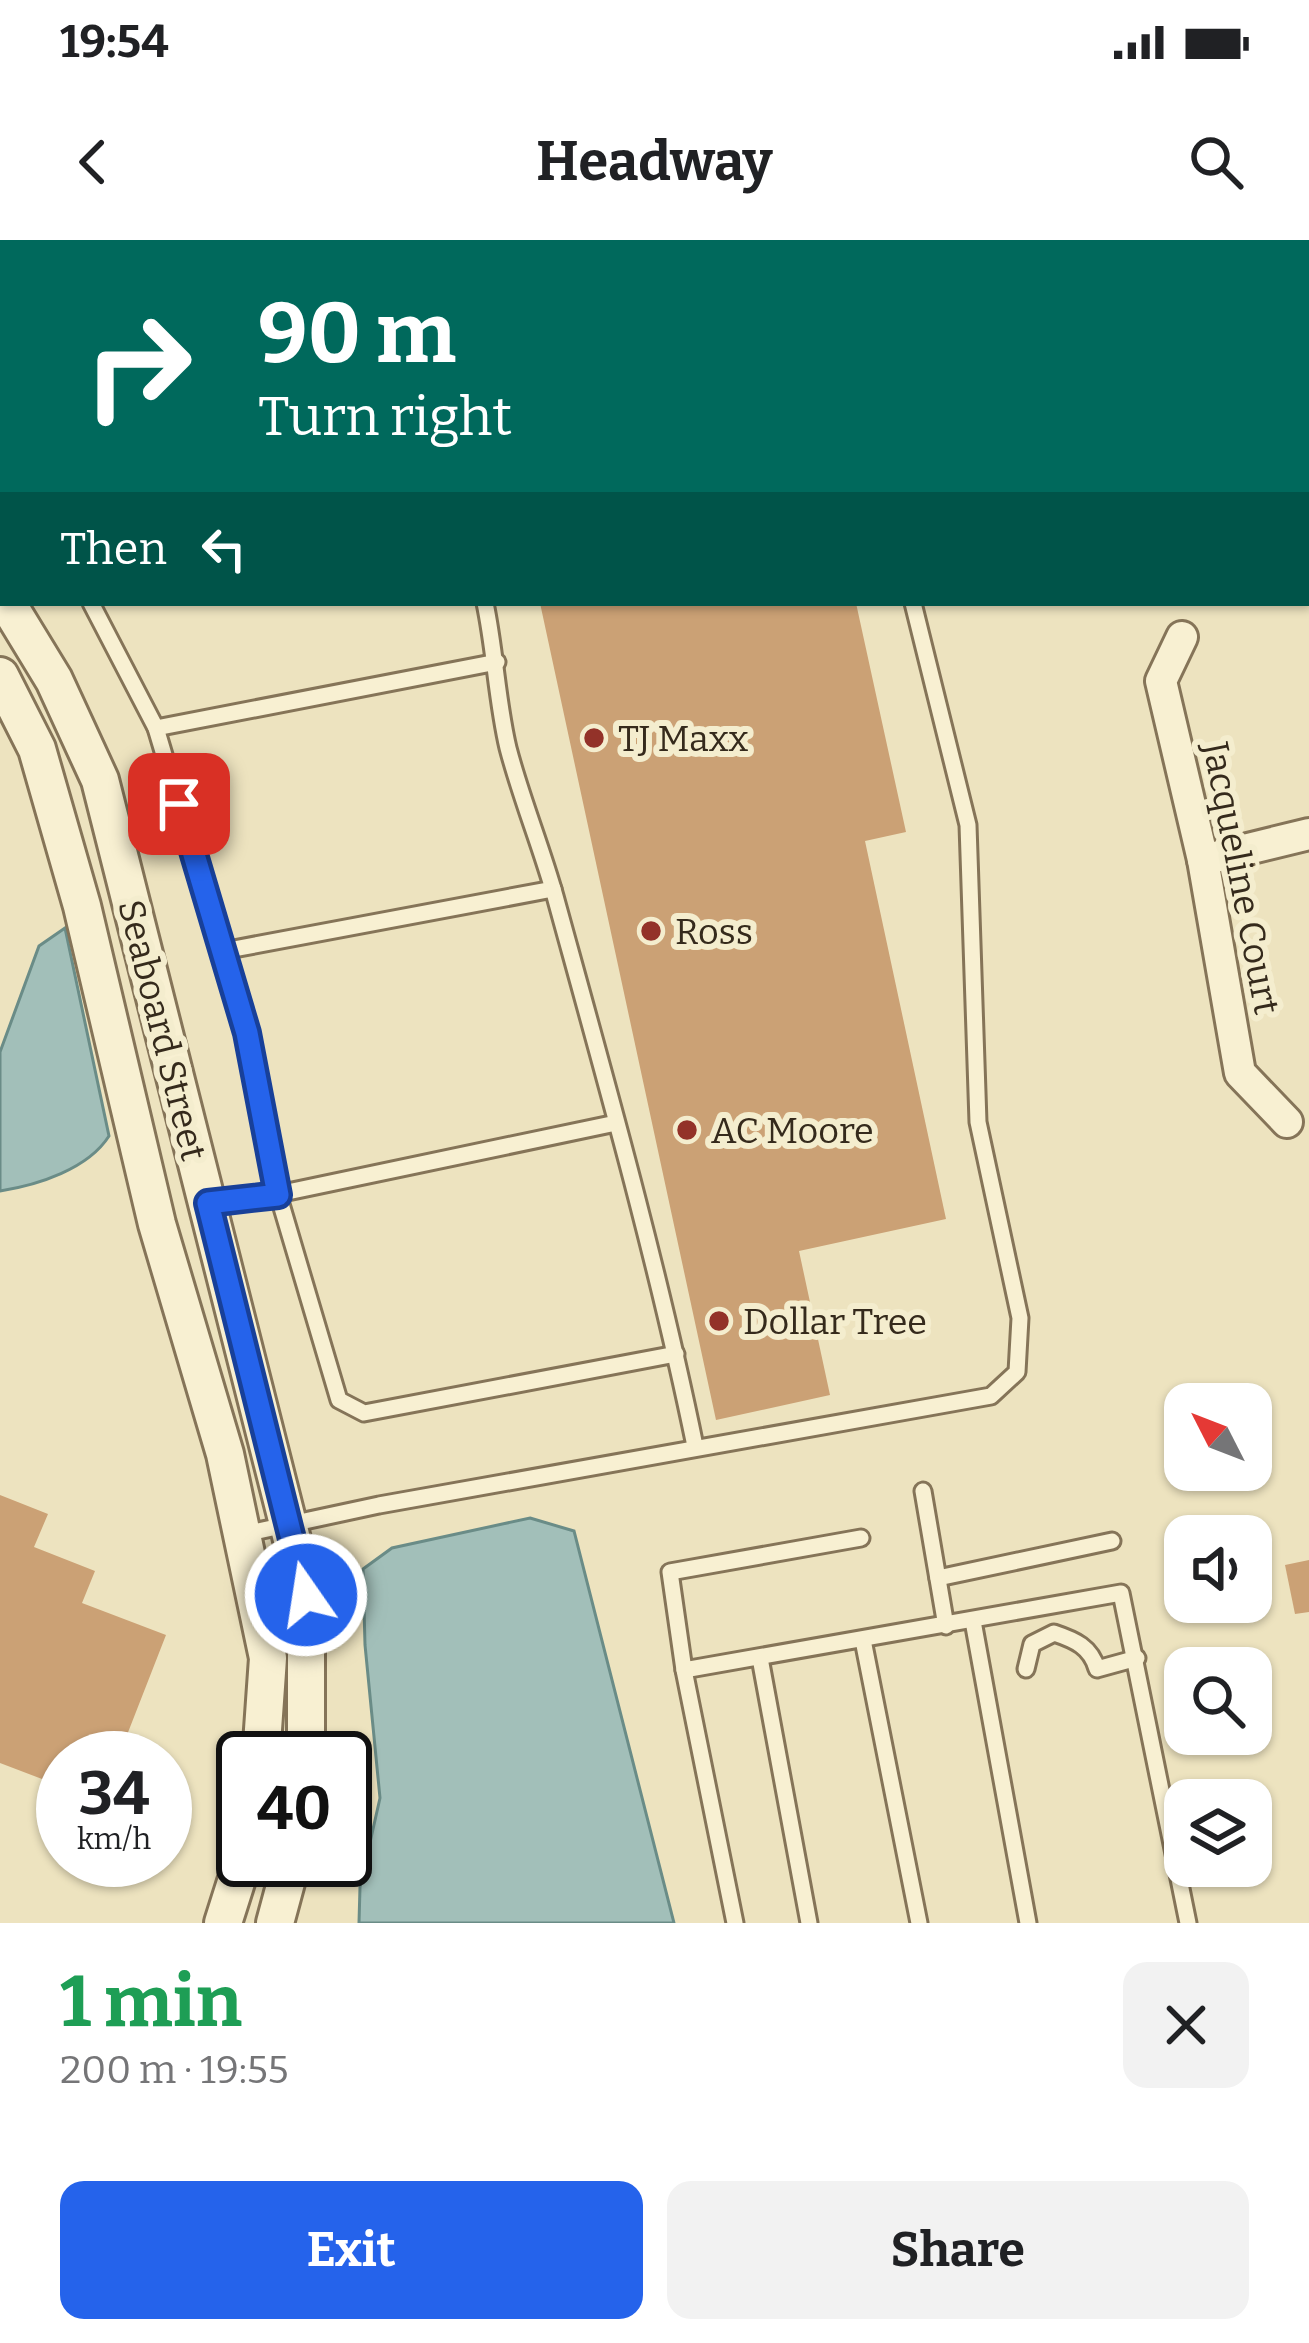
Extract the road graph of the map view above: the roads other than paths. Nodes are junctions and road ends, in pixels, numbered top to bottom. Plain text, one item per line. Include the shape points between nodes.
1 (8, 606) edge
2 (93, 606) edge
3 (486, 606) edge
4 (914, 606) edge
5 (1183, 637) dead end
6 (497, 662) junction
7 (0, 676) edge
8 (156, 728) junction
9 (1309, 834) edge
10 (1203, 860) junction
11 (553, 889) junction
12 (224, 951) junction
13 (1287, 1122) dead end
14 (616, 1123) junction
15 (278, 1195) junction
16 (208, 1203) junction
17 (676, 1354) junction
18 (695, 1446) junction
19 (923, 1492) dead end
20 (289, 1523) junction
21 (244, 1534) junction
22 (861, 1538) dead end
23 (1112, 1541) dead end
24 (938, 1578) junction
25 (973, 1621) junction
26 (946, 1625) junction
27 (863, 1640) junction
28 (760, 1658) junction
29 (1137, 1658) junction
30 (1026, 1669) dead end
31 (683, 1670) junction
32 (263, 1731) edge
33 (306, 1731) edge
34 (234, 1887) edge
35 (285, 1887) edge
36 (223, 1923) edge
37 (275, 1923) edge
38 (735, 1923) edge
39 (809, 1923) edge
40 (919, 1923) edge
41 (1028, 1923) edge
42 (1188, 1923) edge

1 - 16 street, Seaboard Street via 54,680 100,780
2 - 8 lane
3 - 6 lane
4 - 18 lane via 968,825 978,1123 1019,1318 1017,1372 992,1396
5 - 10 street, Jacqueline Court via 1161,681
6 - 8 lane
6 - 11 lane via 506,740
7 - 21 street, Seaboard Street via 37,749 76,884 157,1224
8 - 12 lane
9 - 10 street
10 - 13 street, Jacqueline Court via 1240,1073
11 - 12 lane
11 - 14 lane
12 - 15 lane
14 - 15 lane
14 - 17 lane
15 - 16 lane
15 - 17 lane via 339,1400 364,1413
16 - 20 street, Seaboard Street
17 - 18 lane
18 - 20 lane
19 - 24 lane
20 - 21 lane
20 - 33 street, Seaboard Street via 306,1595
21 - 32 street, Seaboard Street via 268,1658
22 - 31 lane via 670,1572
23 - 24 lane
24 - 26 lane
25 - 26 lane
25 - 29 lane via 1121,1593
25 - 41 lane
26 - 27 lane
27 - 28 lane
27 - 40 lane
28 - 31 lane
28 - 39 lane
29 - 30 lane via 1097,1670 1076,1640 1054,1633 1032,1645
29 - 42 lane
31 - 38 lane
34 - 36 street
35 - 37 street

